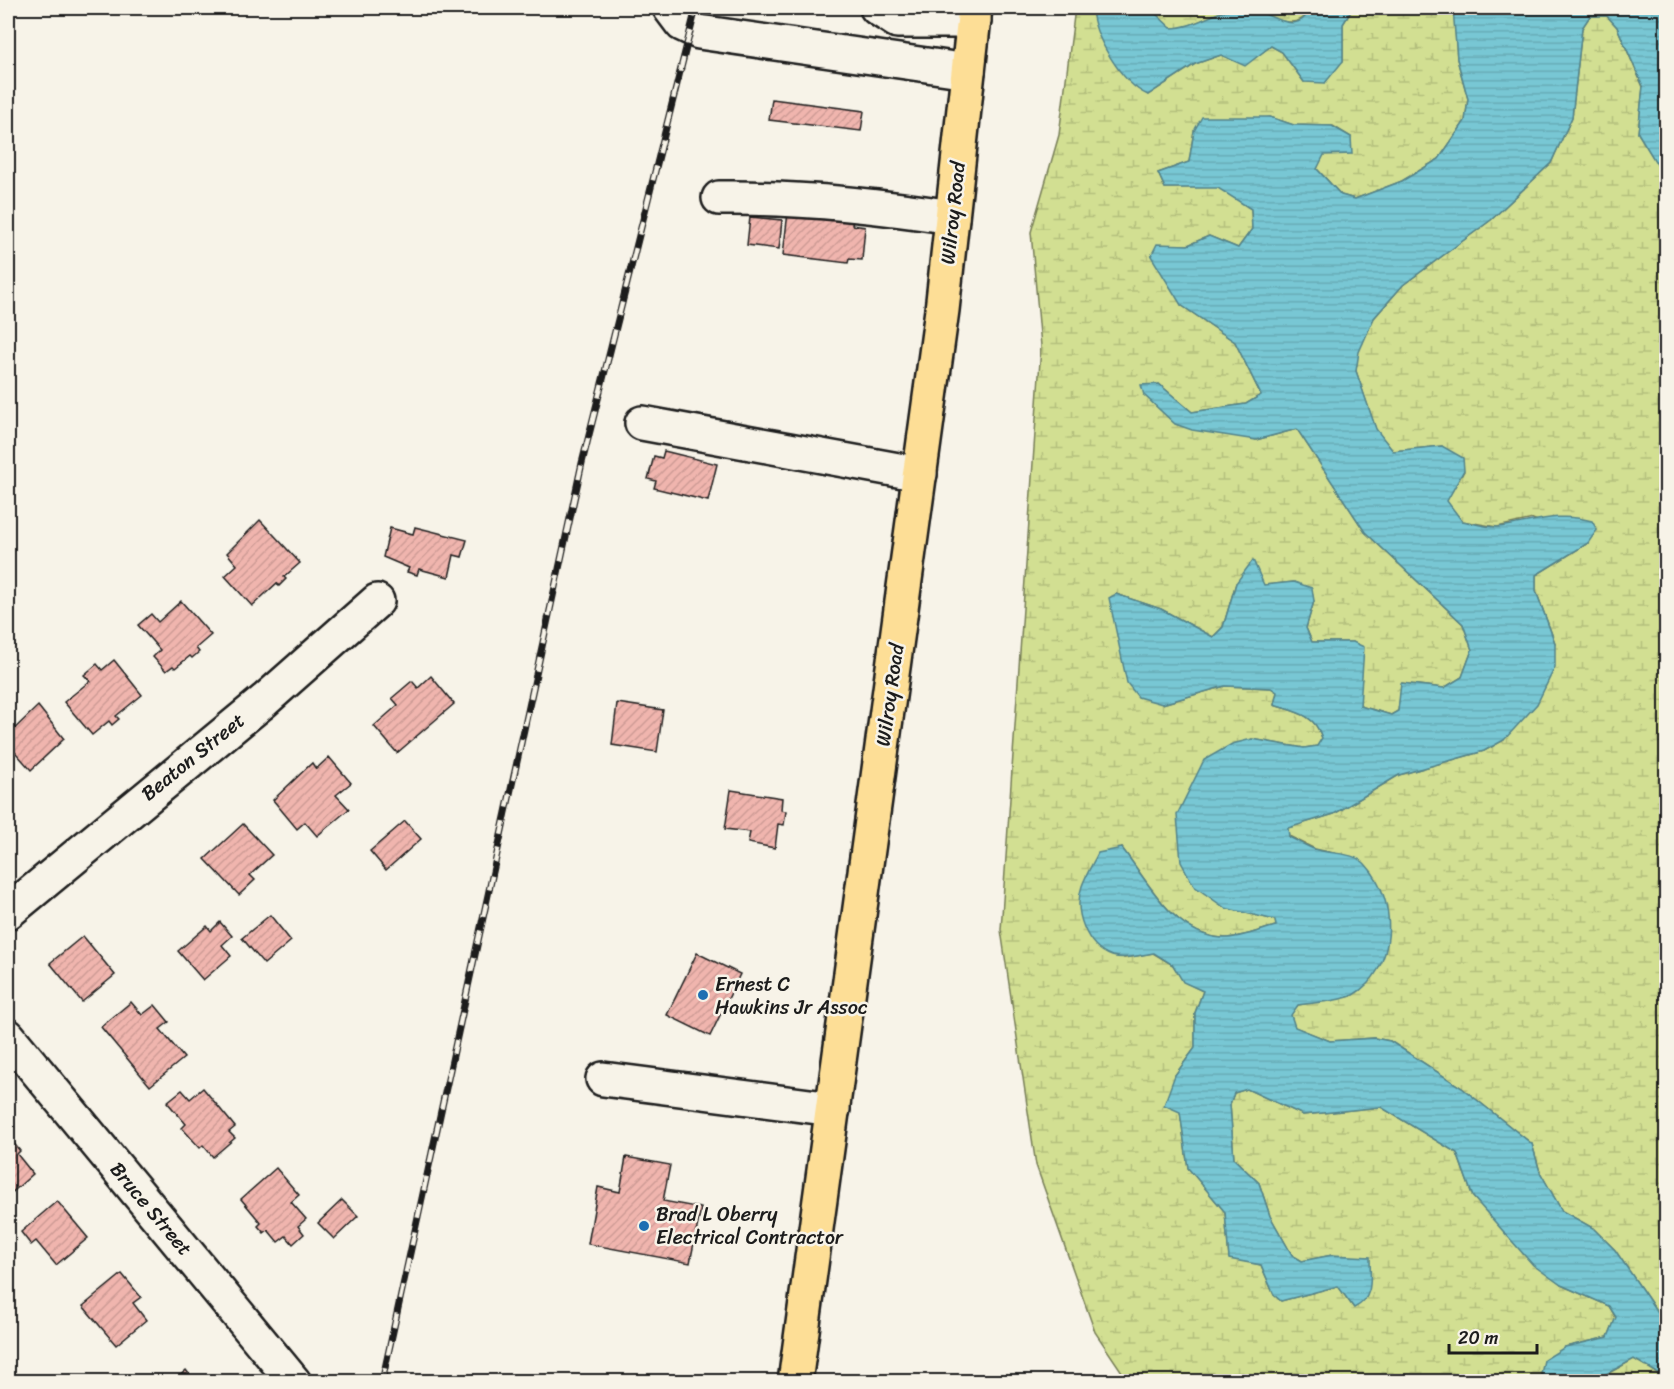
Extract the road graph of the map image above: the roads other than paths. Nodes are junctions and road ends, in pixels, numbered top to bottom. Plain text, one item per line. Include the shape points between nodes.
1 (670, 8) edge
2 (877, 8) edge
3 (974, 14) edge
4 (968, 71) junction
5 (719, 198) dead end
6 (952, 216) junction
7 (642, 423) dead end
8 (920, 474) junction
9 (377, 601) dead end
10 (8, 912) edge
11 (8, 1036) edge
12 (603, 1079) dead end
13 (833, 1109) junction
14 (294, 1382) edge
15 (795, 1382) edge

1 - 4 street via 682,24 699,32
2 - 3 street via 897,21
3 - 4 main road, Wilroy Road
4 - 6 main road, Wilroy Road
5 - 6 street via 870,204
6 - 8 main road, Wilroy Road
7 - 8 street
8 - 13 main road, Wilroy Road
9 - 10 street, Beaton Street via 265,700
11 - 14 street, Bruce Street
12 - 13 street
13 - 15 main road, Wilroy Road

